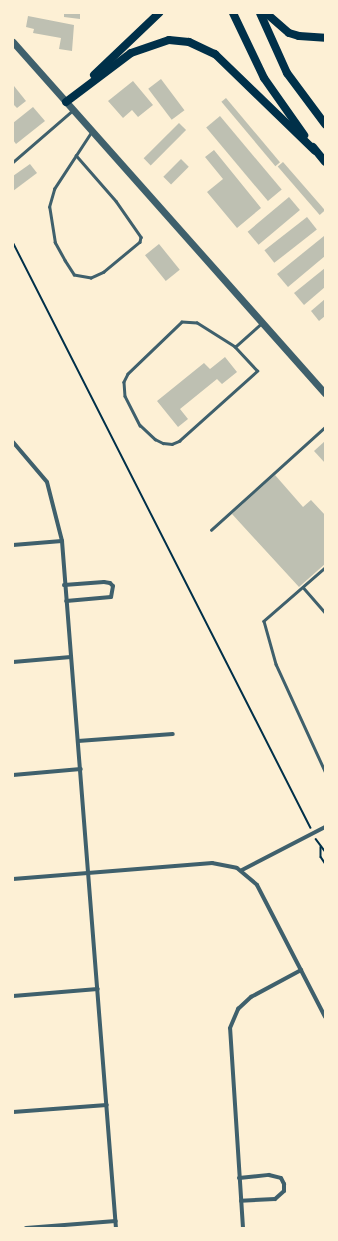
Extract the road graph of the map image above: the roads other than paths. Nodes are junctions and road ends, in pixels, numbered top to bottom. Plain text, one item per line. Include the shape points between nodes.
1 (159, 13) edge
2 (233, 13) edge
3 (260, 13) edge
4 (266, 13) edge
5 (325, 38) edge
6 (13, 42) edge
7 (66, 102) junction
8 (73, 110) junction
9 (325, 124) edge
10 (92, 131) junction
11 (315, 151) junction
12 (76, 155) junction
13 (13, 162) edge
14 (325, 162) edge
15 (262, 322) junction
16 (235, 346) junction
17 (325, 394) edge
18 (325, 427) edge
19 (13, 442) edge
20 (211, 530) dead end
21 (62, 541) junction
22 (13, 545) edge
23 (325, 568) edge
24 (64, 585) junction
25 (303, 587) junction
26 (66, 601) junction
27 (325, 612) edge
28 (71, 657) junction
29 (13, 662) edge
30 (173, 734) dead end
31 (78, 741) junction
32 (81, 769) junction
33 (325, 771) edge
34 (13, 775) edge
35 (325, 827) edge
36 (242, 870) junction
37 (89, 873) junction
38 (13, 879) edge
39 (301, 970) junction
40 (98, 989) junction
41 (13, 996) edge
42 (325, 1016) edge
43 (106, 1105) junction
44 (13, 1112) edge
45 (239, 1178) junction
46 (240, 1201) junction
47 (116, 1221) junction
48 (26, 1228) edge
49 (116, 1228) edge
50 (243, 1228) edge

1 - 7 main road
2 - 11 main road via 264,78
3 - 9 main road via 287,73
4 - 5 main road via 279,27 289,33
6 - 7 street
7 - 8 street
7 - 11 main road via 131,53 170,40 190,42 215,54
8 - 10 street
8 - 13 lane
10 - 12 lane
10 - 15 street
11 - 14 main road
12 - 12 lane via 51,196 50,227 55,243 74,275 91,278 104,272 140,242 141,237 116,201
15 - 16 lane
15 - 17 street
16 - 16 lane via 256,371 179,440 172,444 155,440 140,425 125,396 124,382 128,374 182,322 197,323
18 - 20 lane
19 - 21 street via 47,482
21 - 22 street
21 - 24 street
23 - 25 lane
24 - 26 street
24 - 26 street via 104,582 113,586 111,597
25 - 27 lane
25 - 33 lane via 264,621 276,664
26 - 28 street
28 - 29 street
28 - 31 street
30 - 31 street
31 - 32 street
32 - 34 street
32 - 37 street
35 - 36 street
36 - 37 street via 212,863
36 - 39 street via 257,884
37 - 38 street
37 - 40 street
39 - 42 street
39 - 45 street via 251,997 238,1009 230,1028
40 - 41 street
40 - 43 street
43 - 44 street
43 - 47 street
45 - 46 street
45 - 46 street via 269,1175 281,1178 284,1184 284,1191 275,1198
46 - 50 street
47 - 48 street
47 - 49 street

